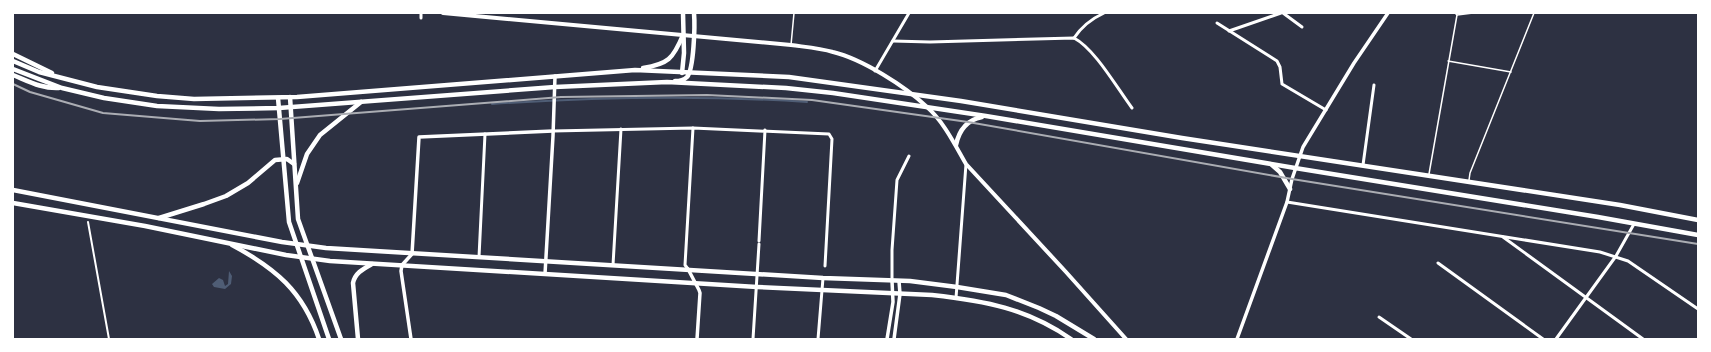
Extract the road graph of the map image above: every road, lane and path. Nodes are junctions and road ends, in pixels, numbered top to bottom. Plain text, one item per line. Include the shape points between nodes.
1 (421, 13) edge
2 (443, 13) edge
3 (683, 13) edge
4 (694, 13) edge
5 (794, 13) edge
6 (909, 13) edge
7 (1104, 13) edge
8 (1282, 13) edge
9 (1388, 13) edge
10 (1455, 13) edge
11 (1473, 13) edge
12 (1534, 13) edge
13 (1457, 15) junction
14 (421, 18) dead end
15 (1217, 23) dead end
16 (1302, 27) dead end
17 (1229, 31) junction
18 (683, 35) junction
19 (694, 36) junction
20 (1074, 38) junction
21 (893, 41) junction
22 (791, 45) junction
23 (13, 54) edge
24 (13, 61) edge
25 (1448, 61) junction
26 (13, 69) edge
27 (635, 70) junction
28 (875, 71) junction
29 (682, 72) junction
30 (689, 72) junction
31 (1511, 72) junction
32 (13, 75) edge
33 (555, 76) junction
34 (684, 79) junction
35 (70, 80) junction
36 (667, 82) junction
37 (692, 84) junction
38 (1374, 85) dead end
39 (555, 87) junction
40 (62, 88) junction
41 (913, 95) junction
42 (290, 97) junction
43 (278, 98) junction
44 (361, 102) junction
45 (291, 107) junction
46 (927, 107) junction
47 (279, 108) junction
48 (1132, 108) dead end
49 (1326, 110) junction
50 (986, 116) junction
51 (693, 128) junction
52 (621, 129) junction
53 (765, 130) junction
54 (554, 132) junction
55 (485, 134) junction
56 (956, 145) junction
57 (909, 156) dead end
58 (1298, 157) junction
59 (283, 158) junction
60 (966, 164) junction
61 (1271, 164) junction
62 (295, 166) junction
63 (1363, 166) junction
64 (1295, 168) junction
65 (1429, 176) junction
66 (1468, 182) junction
67 (295, 189) junction
68 (1290, 189) junction
69 (13, 190) edge
70 (13, 202) edge
71 (1287, 202) junction
72 (158, 218) junction
73 (1698, 220) edge
74 (88, 222) dead end
75 (1634, 224) junction
76 (1501, 236) junction
77 (1698, 236) edge
78 (227, 242) junction
79 (412, 254) junction
80 (1616, 256) junction
81 (479, 257) junction
82 (546, 261) junction
83 (1438, 263) dead end
84 (373, 264) junction
85 (402, 265) junction
86 (613, 265) junction
87 (826, 266) dead end
88 (688, 269) junction
89 (545, 274) junction
90 (757, 274) junction
91 (823, 278) junction
92 (892, 281) junction
93 (899, 281) junction
94 (695, 283) junction
95 (957, 286) junction
96 (757, 287) junction
97 (822, 290) junction
98 (893, 294) junction
99 (900, 294) junction
100 (1586, 297) junction
101 (956, 298) junction
102 (1698, 309) edge
103 (1379, 317) dead end
104 (109, 339) edge
105 (319, 339) edge
106 (329, 339) edge
107 (341, 339) edge
108 (358, 339) edge
109 (411, 339) edge
110 (697, 339) edge
111 (753, 339) edge
112 (818, 339) edge
113 (888, 339) edge
114 (894, 339) edge
115 (1071, 339) edge
116 (1094, 339) edge
117 (1126, 339) edge
118 (1237, 339) edge
119 (1411, 339) edge
120 (1543, 339) edge
121 (1556, 339) edge
122 (1643, 339) edge

1 - 14 street
2 - 18 main road
3 - 18 main road
4 - 19 main road
5 - 22 lane
6 - 21 street
7 - 20 street via 1092,18
8 - 16 street
8 - 17 street
9 - 49 street
10 - 13 lane
11 - 13 lane
12 - 31 lane
13 - 25 lane
15 - 17 street
17 - 49 street via 1277,61 1284,86
18 - 19 main road
18 - 27 main road via 672,57 659,65
18 - 29 main road
19 - 22 main road
19 - 30 main road
20 - 21 street
20 - 48 street via 1090,50
21 - 28 street
22 - 28 main road via 833,52 858,61
23 - 35 main road
24 - 35 main road via 39,72
25 - 31 lane
25 - 65 lane
26 - 40 main road
27 - 29 main road
27 - 33 main road
28 - 41 main road
29 - 30 main road
29 - 34 main road
30 - 34 main road
30 - 41 main road via 788,77
31 - 66 lane
32 - 40 main road via 51,89
33 - 39 street
33 - 42 main road
34 - 36 main road
34 - 37 main road
35 - 43 main road via 160,97
36 - 37 main road
36 - 39 main road
37 - 46 main road via 786,88
38 - 63 street
39 - 44 main road
39 - 54 street
40 - 47 main road via 104,98 157,106 219,110
41 - 46 main road
41 - 58 main road
42 - 43 main road
42 - 45 main road
43 - 47 main road
44 - 45 main road
44 - 67 main road via 324,130 316,140 304,162
45 - 47 main road
45 - 62 main road
46 - 50 main road
46 - 56 main road
47 - 59 main road
49 - 58 street
50 - 56 main road via 968,122 957,138
50 - 61 main road
51 - 52 street
51 - 53 street
51 - 88 street via 686,265
52 - 54 street
52 - 86 street
53 - 87 street via 832,136
53 - 90 street
54 - 55 street
54 - 82 street
55 - 79 street via 419,137
55 - 81 street
56 - 60 main road
57 - 92 street via 897,180
58 - 63 main road
58 - 64 street
59 - 62 main road via 290,160
59 - 72 main road via 275,160 248,183 231,193
59 - 106 main road via 289,222
60 - 95 street
60 - 117 main road
61 - 64 main road
61 - 68 main road via 1280,172
62 - 67 main road
63 - 65 main road
64 - 68 street
64 - 75 main road
65 - 66 main road
66 - 73 main road via 1620,205
67 - 107 main road via 299,224
68 - 71 street
69 - 72 main road
70 - 78 main road
71 - 76 street
71 - 118 street
72 - 79 main road via 282,242
74 - 104 street
75 - 77 main road
75 - 80 street
76 - 80 street
76 - 100 street
78 - 84 main road via 330,261
78 - 105 main road via 267,266 286,282 311,317
79 - 81 main road
79 - 85 street
80 - 100 street
80 - 102 street via 1628,261
81 - 82 main road
82 - 86 main road
82 - 89 street
83 - 120 street
84 - 85 main road
84 - 108 main road via 359,272 353,283
85 - 89 main road
85 - 109 street
86 - 88 main road
88 - 90 main road
88 - 94 street
89 - 94 main road
90 - 91 main road
90 - 96 street
91 - 92 main road
91 - 97 street
92 - 93 main road
92 - 98 street
93 - 95 main road
93 - 99 street
94 - 96 main road
94 - 110 street via 700,294
95 - 101 street
95 - 116 main road via 1006,296 1038,308 1068,322
96 - 97 main road
96 - 111 street
97 - 98 main road
97 - 112 street
98 - 99 main road
98 - 113 street
99 - 101 main road
99 - 114 street
100 - 121 street
100 - 122 street
101 - 115 main road via 991,304 1032,316
103 - 119 street

